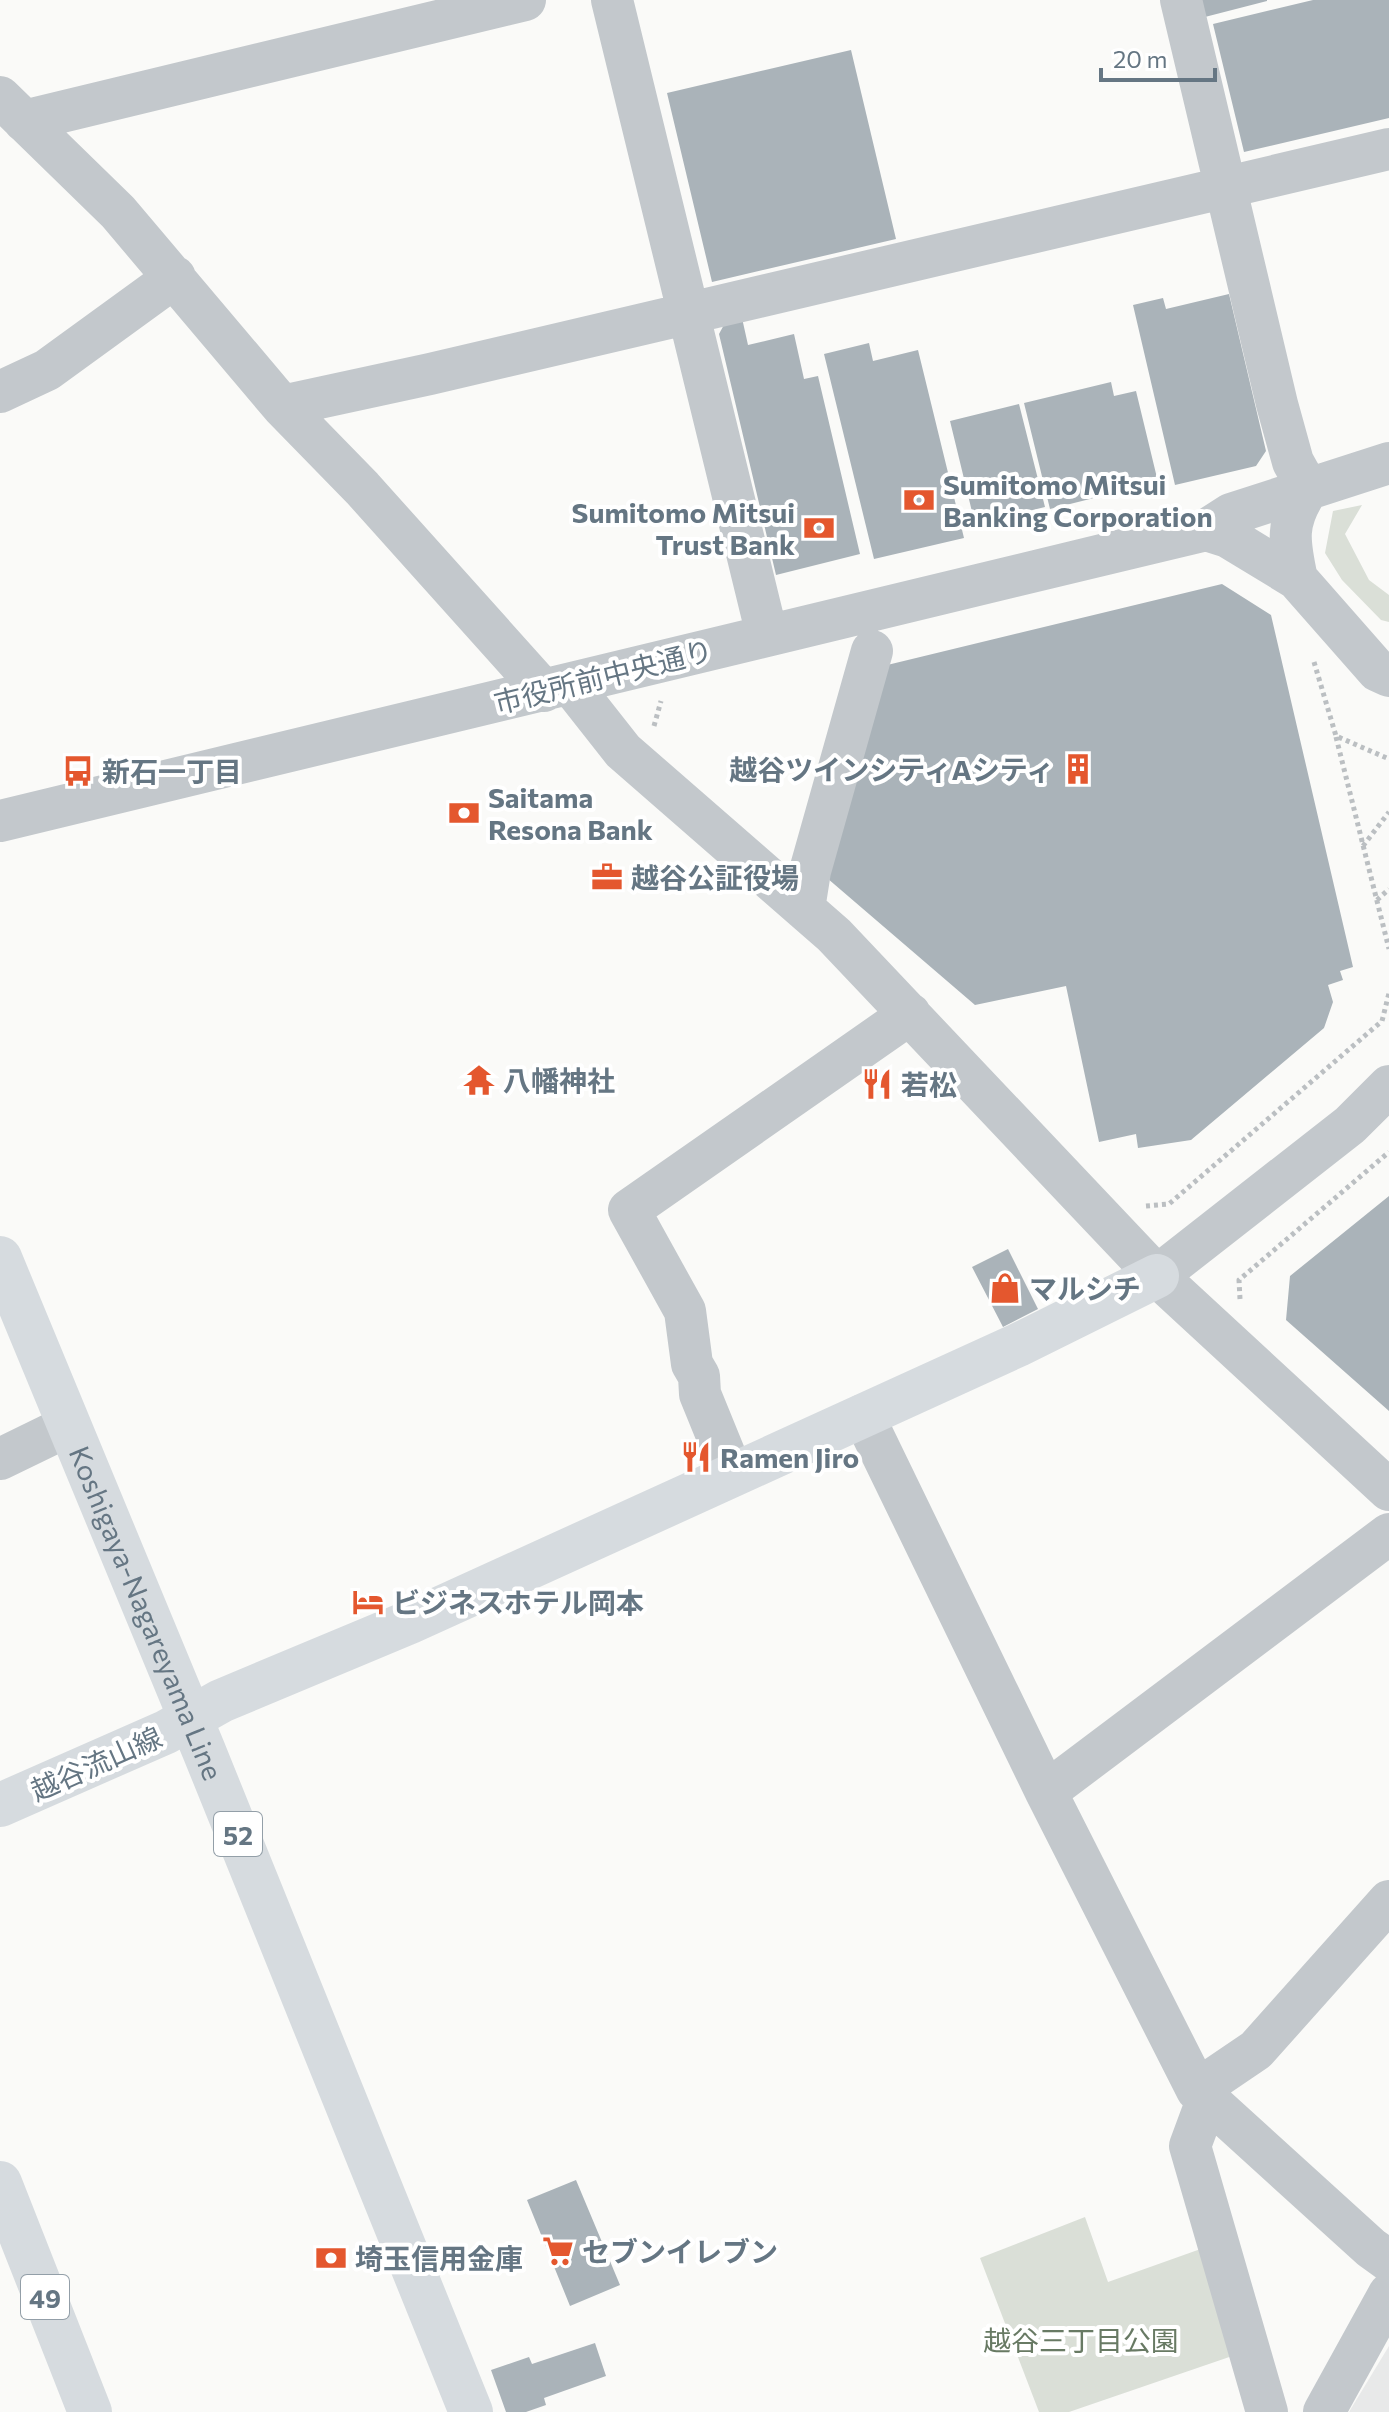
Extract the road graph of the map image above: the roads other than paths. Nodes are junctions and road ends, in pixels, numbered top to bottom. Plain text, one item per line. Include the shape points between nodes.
1 (525, 0) edge
2 (612, 0) edge
3 (1181, 0) edge
4 (12, 109) edge
5 (1389, 149) edge
6 (1226, 188) junction
7 (175, 277) junction
8 (688, 313) junction
9 (0, 392) edge
10 (282, 406) junction
11 (1389, 463) edge
12 (1308, 489) junction
13 (1206, 530) junction
14 (1297, 579) junction
15 (767, 635) junction
16 (872, 651) dead end
17 (1389, 676) edge
18 (558, 688) junction
19 (0, 821) edge
20 (804, 909) junction
21 (910, 1014) junction
22 (1389, 1088) edge
23 (0, 1258) edge
24 (1157, 1276) junction
25 (863, 1415) junction
26 (68, 1426) junction
27 (0, 1459) edge
28 (733, 1475) junction
29 (1389, 1490) edge
30 (1389, 1534) edge
31 (191, 1718) junction
32 (1046, 1792) junction
33 (0, 1805) edge
34 (1389, 1901) edge
35 (1202, 2095) junction
36 (0, 2183) edge
37 (1389, 2261) edge
38 (1389, 2294) edge
39 (90, 2412) edge
40 (471, 2412) edge
41 (1267, 2412) edge
42 (1324, 2412) edge

1 - 4 street
2 - 8 street
3 - 6 street
4 - 7 street via 118,212
5 - 6 street
6 - 8 street
6 - 12 street via 1277,404 1293,462
7 - 9 street via 47,370
7 - 10 street
8 - 10 street
8 - 15 street
10 - 18 street
11 - 12 street, 市役所前中央通り
12 - 13 street, 市役所前中央通り via 1231,514
12 - 14 street via 1295,508 1291,529
13 - 14 street via 1228,537
13 - 15 street, 市役所前中央通り
14 - 17 street via 1378,671
15 - 18 street, 市役所前中央通り
16 - 20 street
18 - 19 street, 市役所前中央通り
18 - 20 street
20 - 21 street
21 - 24 street
21 - 28 street via 629,1210 685,1311 700,1394
22 - 24 street via 1350,1125
23 - 26 main road, Koshigaya-Nagareyama Line / 52
24 - 25 main road, 越谷流山線
24 - 29 street
25 - 28 main road, 越谷流山線
25 - 32 street
26 - 27 street
26 - 31 main road, Koshigaya-Nagareyama Line / 52
28 - 31 main road, 越谷流山線
30 - 32 street
31 - 33 main road, 越谷流山線
31 - 40 main road, Koshigaya-Nagareyama Line / 52
32 - 35 street
34 - 35 street via 1256,2050
35 - 37 street
35 - 41 street via 1190,2146
36 - 39 main road, 49
38 - 42 street

